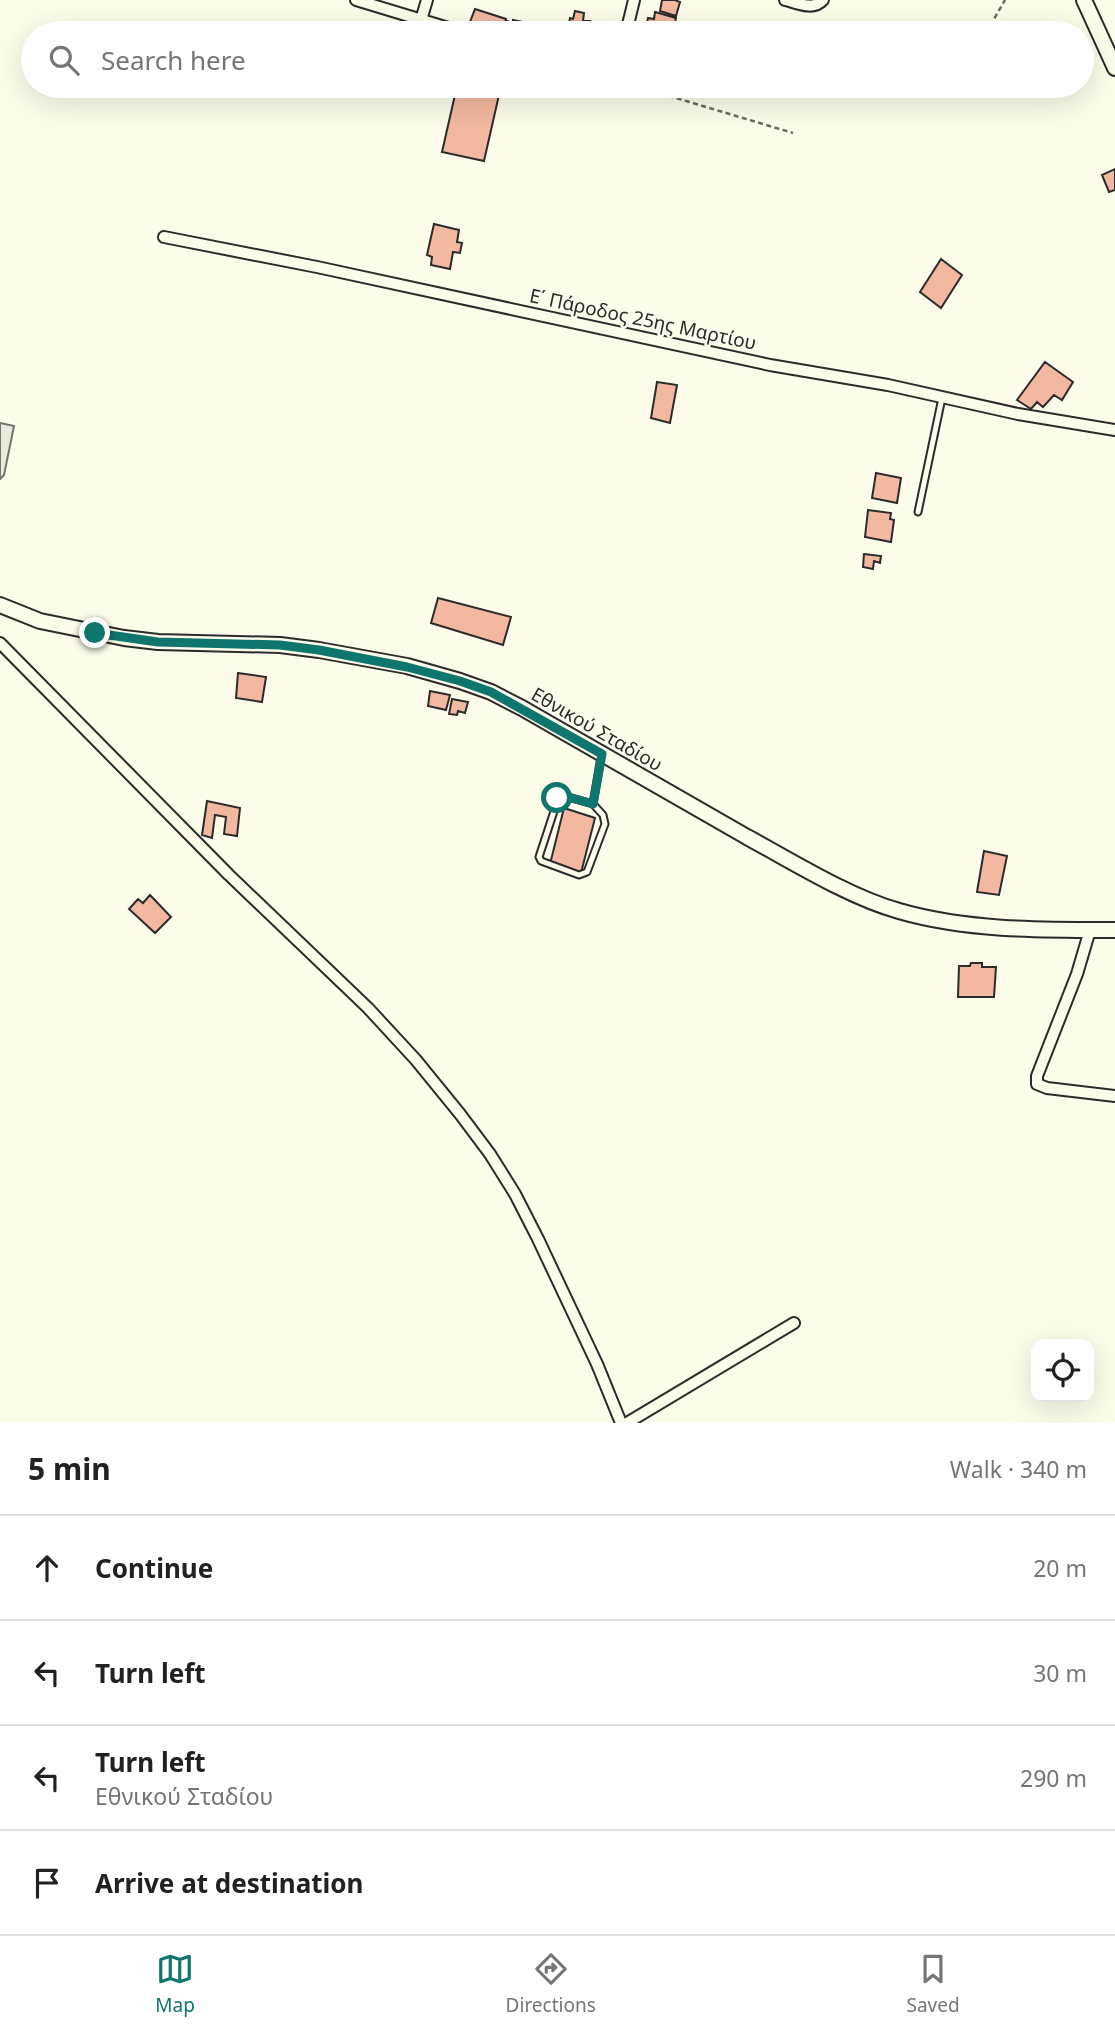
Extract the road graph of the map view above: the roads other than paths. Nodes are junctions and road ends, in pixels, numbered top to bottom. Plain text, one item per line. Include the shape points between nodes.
1 (356, 0) edge
2 (427, 0) edge
3 (634, 0) edge
4 (785, 0) edge
5 (1084, 0) edge
6 (821, 2) edge
7 (421, 20) junction
8 (424, 21) edge
9 (629, 21) edge
10 (1094, 21) edge
11 (1094, 22) edge
12 (1115, 68) edge
13 (164, 237) dead end
14 (942, 397) junction
15 (1115, 430) edge
16 (918, 512) dead end
17 (0, 605) edge
18 (0, 643) edge
19 (602, 754) junction
20 (593, 804) junction
21 (1090, 930) junction
22 (1115, 930) edge
23 (1115, 1096) edge
24 (794, 1323) dead end
25 (621, 1423) edge
26 (626, 1423) edge

1 - 7 street
2 - 7 street
3 - 9 street
4 - 6 street via 812,6
5 - 10 street
7 - 8 street
11 - 12 street
13 - 14 street, Ε΄ Πάροδος 25ης Μαρτίου
14 - 15 street, Ε΄ Πάροδος 25ης Μαρτίου
14 - 16 lane
17 - 19 street, Εθνικού Σταδίου via 40,621 124,638 280,645 407,667 491,692
18 - 25 street via 368,1008 460,1114 491,1154 532,1228
19 - 20 lane
19 - 21 street, Εθνικού Σταδίου via 788,860 899,911 957,923
20 - 20 lane via 605,824 587,872 579,875 541,861 557,798 561,795
21 - 22 street, Εθνικού Σταδίου
21 - 23 street via 1037,1084
24 - 26 street

